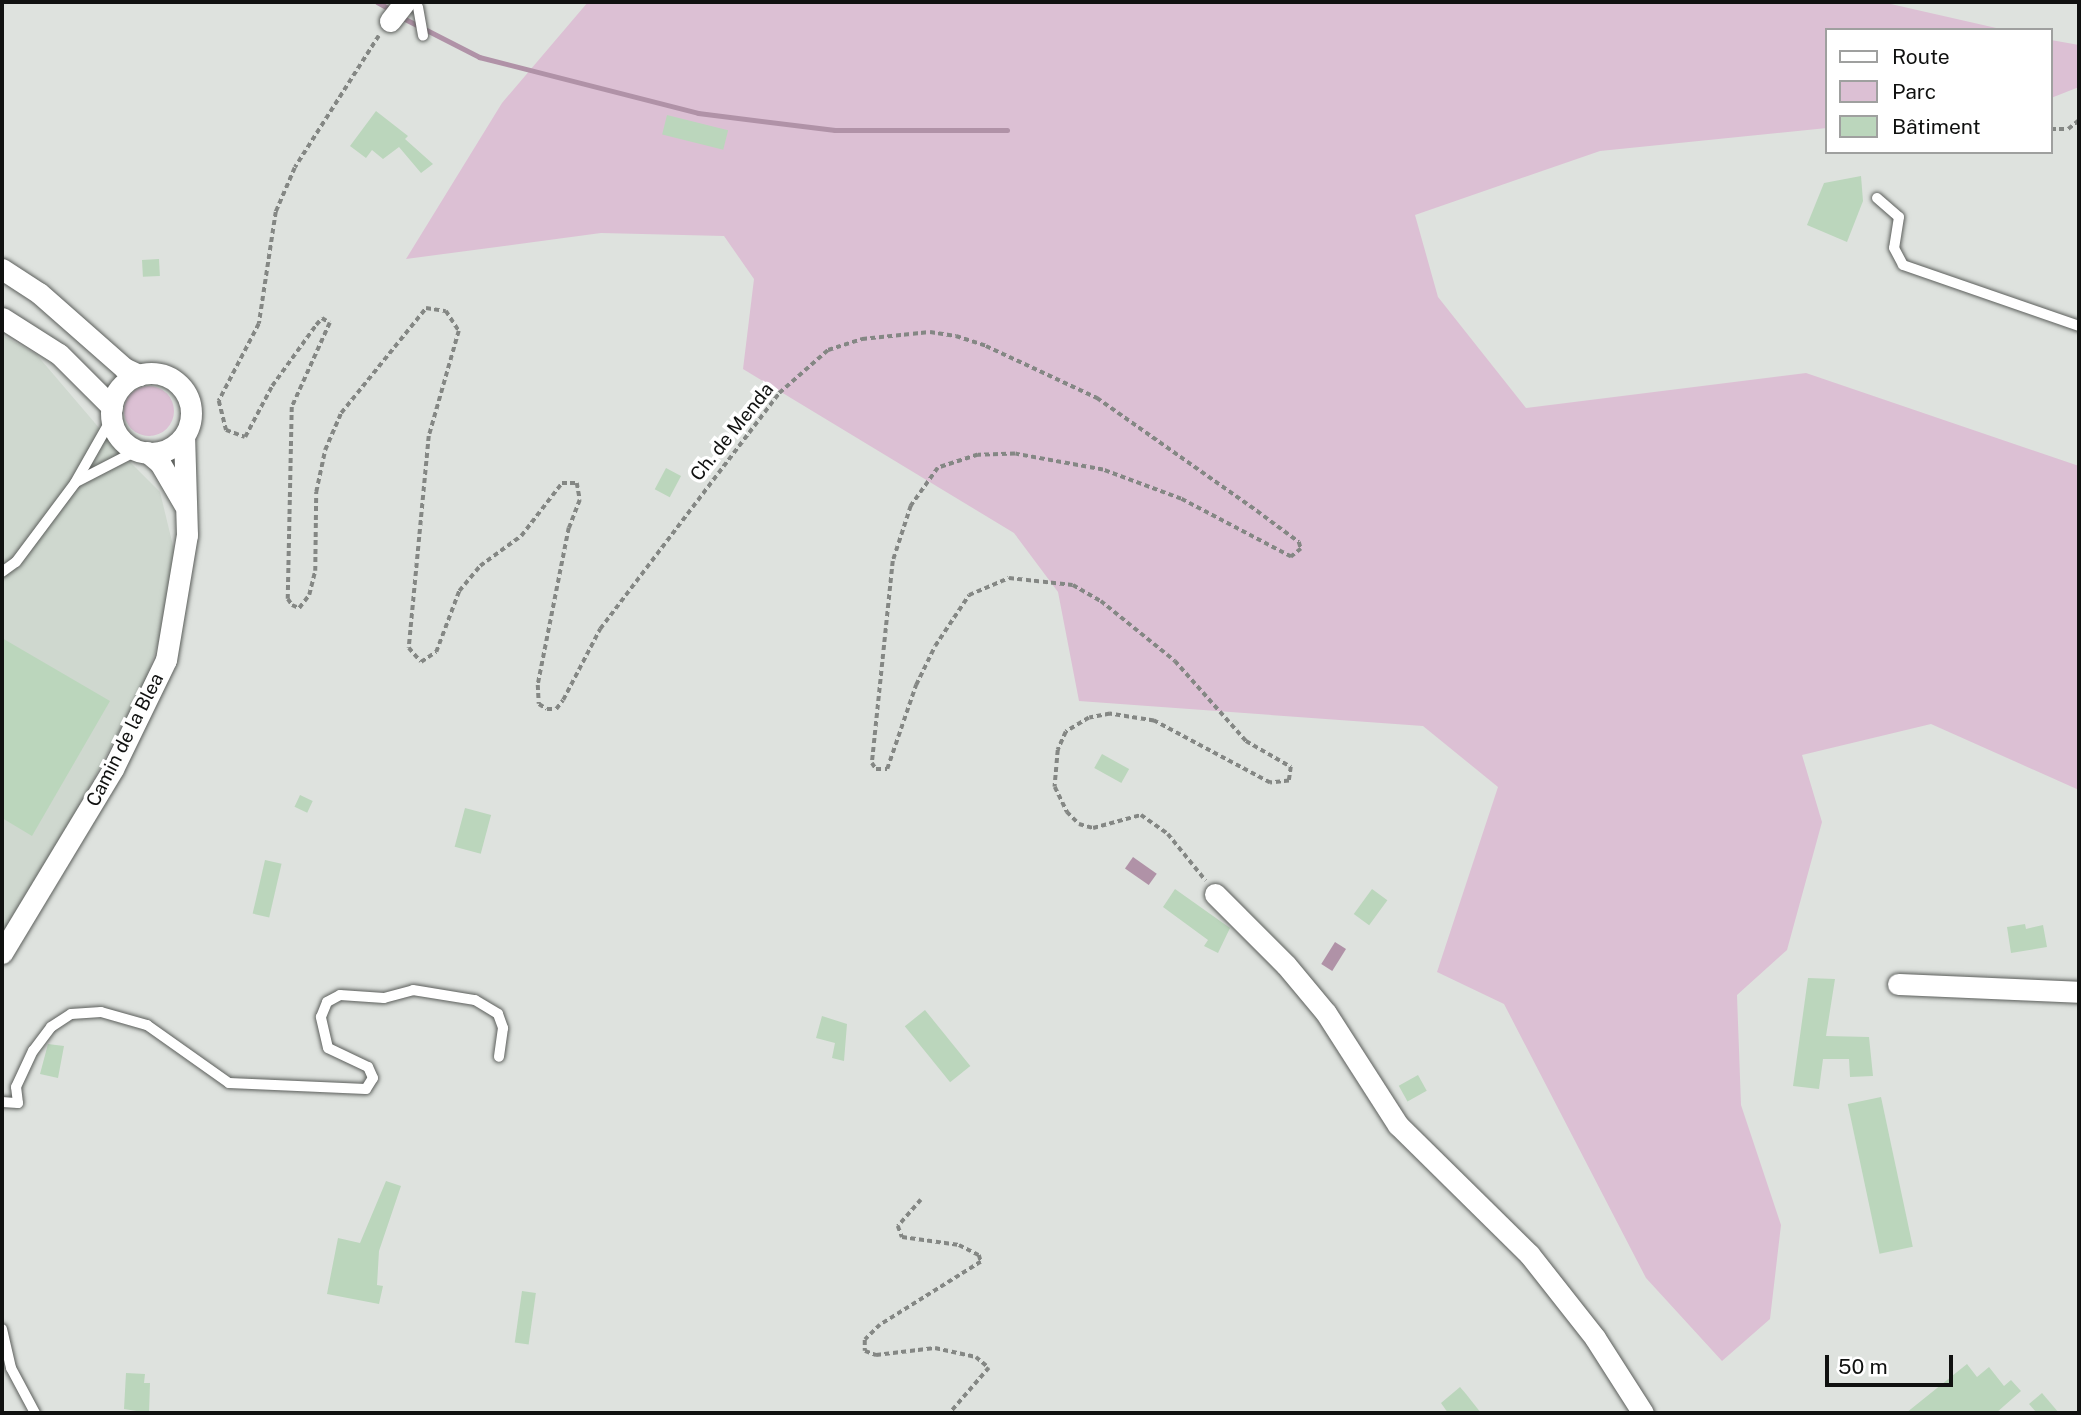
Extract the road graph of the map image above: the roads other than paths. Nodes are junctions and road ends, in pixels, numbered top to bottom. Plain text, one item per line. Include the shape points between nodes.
1 (410, 10) edge
2 (423, 36) dead end
3 (1877, 198) dead end
4 (2, 269) edge
5 (2, 318) edge
6 (2079, 326) edge
7 (139, 374) junction
8 (112, 412) junction
9 (184, 436) junction
10 (143, 451) junction
11 (75, 483) junction
12 (185, 506) junction
13 (2, 572) edge
14 (1215, 894) road end
15 (2, 953) edge
16 (1898, 984) dead end
17 (2079, 992) edge
18 (499, 1057) dead end
19 (2, 1102) edge
20 (2, 1329) edge
21 (35, 1413) edge
22 (1643, 1413) edge

1 - 2 lane
3 - 6 lane via 1899,217 1894,248 1903,265
4 - 7 street via 39,293 124,368
5 - 8 street via 59,354
7 - 8 street via 124,383
7 - 9 street via 164,375 184,389 191,413
8 - 10 street via 120,438
8 - 11 lane
9 - 10 street via 168,449
9 - 12 street, Camin de la Blea
10 - 11 lane
10 - 12 street via 160,463
11 - 13 lane via 16,562
12 - 15 street, Camin de la Blea via 187,535 166,660 113,769
14 - 22 street via 1326,1013 1398,1125 1529,1254 1595,1338
16 - 17 street
18 - 19 lane via 503,1028 498,1014 475,1000 413,990 384,998 340,995 327,1003 321,1017 328,1048 368,1067 373,1078 366,1089 229,1083 147,1025 101,1012 71,1014 51,1027 33,1051 16,1087 18,1103
20 - 21 lane via 11,1368

